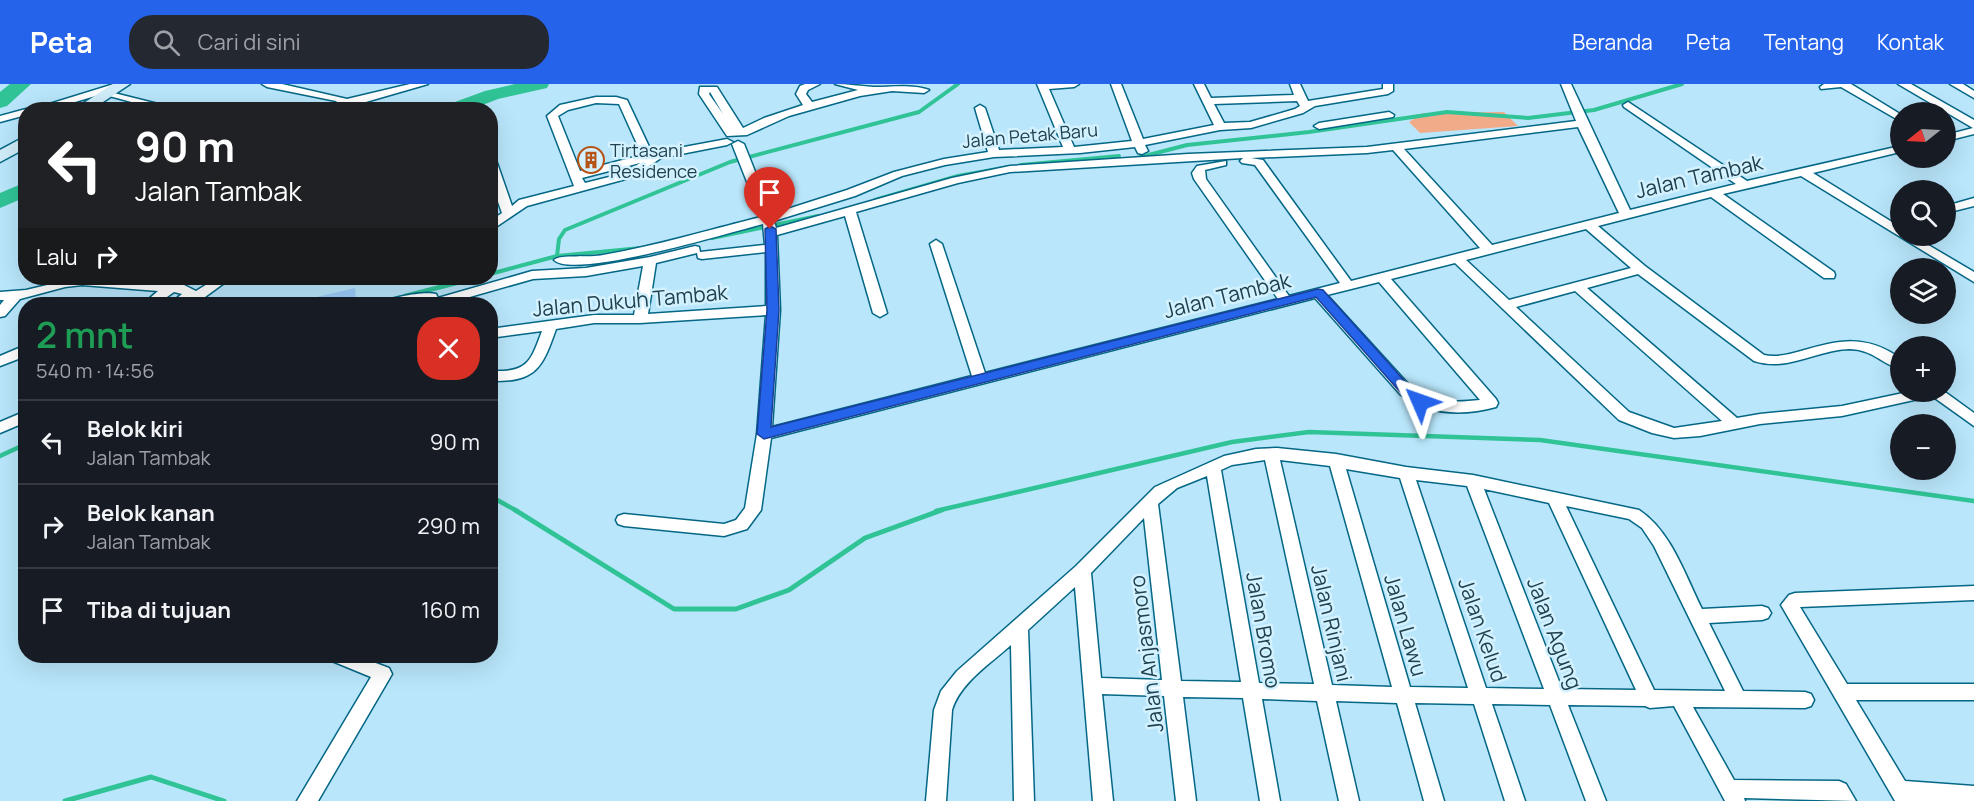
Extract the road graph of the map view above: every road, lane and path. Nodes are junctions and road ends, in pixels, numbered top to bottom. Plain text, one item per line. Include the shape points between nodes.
1 (122, 84) edge
2 (267, 84) edge
3 (423, 84) edge
4 (815, 84) edge
5 (840, 84) edge
6 (1074, 84) edge
7 (1116, 84) edge
8 (1199, 84) edge
9 (1295, 84) edge
10 (1388, 84) edge
11 (1566, 84) edge
12 (1841, 84) edge
13 (1903, 84) edge
14 (1955, 84) edge
15 (1042, 85) edge
16 (1825, 87) dead end
17 (873, 90) junction
18 (924, 90) dead end
19 (107, 94) junction
20 (1974, 95) edge
21 (712, 96) dead end
22 (1206, 101) junction
23 (62, 102) edge
24 (94, 102) edge
25 (142, 102) edge
26 (344, 102) edge
27 (350, 102) edge
28 (1304, 102) junction
29 (1628, 105) dead end
30 (810, 108) junction
31 (980, 108) dead end
32 (1890, 112) edge
33 (18, 114) edge
34 (1389, 115) dead end
35 (0, 119) edge
36 (1580, 119) junction
37 (1974, 125) edge
38 (1220, 127) junction
39 (1974, 131) edge
40 (1956, 136) edge
41 (736, 137) junction
42 (1140, 143) junction
43 (1395, 145) junction
44 (18, 146) edge
45 (1070, 150) junction
46 (1341, 151) junction
47 (1890, 151) edge
48 (994, 154) junction
49 (0, 157) edge
50 (651, 158) junction
51 (1145, 159) junction
52 (1803, 172) junction
53 (575, 176) junction
54 (498, 184) edge
55 (1746, 186) junction
56 (581, 189) junction
57 (1713, 193) junction
58 (1974, 202) edge
59 (1956, 207) edge
60 (850, 211) junction
61 (508, 213) junction
62 (1626, 215) junction
63 (498, 221) edge
64 (1890, 221) edge
65 (1588, 224) junction
66 (769, 226) junction
67 (936, 244) dead end
68 (1921, 246) edge
69 (772, 248) junction
70 (1489, 250) junction
71 (1457, 258) junction
72 (560, 260) dead end
73 (650, 261) junction
74 (1640, 269) junction
75 (1829, 275) dead end
76 (1382, 277) junction
77 (1974, 278) edge
78 (54, 285) edge
79 (158, 285) edge
80 (216, 285) edge
81 (498, 285) edge
82 (498, 285) edge
83 (1348, 285) junction
84 (1578, 287) junction
85 (171, 288) junction
86 (1318, 293) junction
87 (0, 296) edge
88 (15, 296) junction
89 (159, 297) edge
90 (196, 297) edge
91 (199, 297) edge
92 (456, 297) edge
93 (1286, 301) junction
94 (1507, 304) junction
95 (773, 310) junction
96 (0, 313) edge
97 (880, 313) dead end
98 (640, 319) junction
99 (551, 325) junction
100 (498, 333) edge
101 (18, 353) edge
102 (1890, 358) edge
103 (0, 361) edge
104 (498, 376) edge
105 (980, 379) junction
106 (1890, 401) edge
107 (1949, 402) edge
108 (18, 420) edge
109 (1974, 421) edge
110 (1733, 423) junction
111 (0, 428) edge
112 (764, 434) junction
113 (1271, 454) junction
114 (1336, 460) junction
115 (1213, 467) junction
116 (1406, 473) junction
117 (1473, 481) junction
118 (1555, 499) junction
119 (1150, 502) junction
120 (624, 520) dead end
121 (1082, 571) junction
122 (1974, 592) edge
123 (1762, 613) dead end
124 (1696, 616) junction
125 (1019, 627) junction
126 (356, 663) edge
127 (1093, 686) junction
128 (1173, 688) junction
129 (1253, 692) junction
130 (1324, 692) junction
131 (1843, 692) junction
132 (1974, 692) edge
133 (1402, 695) junction
134 (1482, 696) junction
135 (1556, 698) junction
136 (1738, 699) junction
137 (1650, 700) junction
138 (1680, 700) junction
139 (1805, 700) dead end
140 (1733, 795) edge
141 (1902, 795) edge
142 (1974, 795) edge
143 (307, 801) edge
144 (936, 801) edge
145 (1024, 801) edge
146 (1103, 801) edge
147 (1186, 801) edge
148 (1270, 801) edge
149 (1349, 801) edge
150 (1434, 801) edge
151 (1515, 801) edge
152 (1596, 801) edge
153 (1846, 801) edge

1 - 19 main road
1 - 23 street
2 - 26 street
3 - 27 street
4 - 30 street via 801,90
5 - 17 street
6 - 15 street
7 - 42 street
8 - 22 street
9 - 28 street
10 - 28 street via 1388,91
11 - 36 street
12 - 16 street
12 - 32 street
13 - 37 street
14 - 20 street
15 - 45 street
17 - 18 street
17 - 30 street
19 - 24 main road
19 - 25 street
21 - 41 street
22 - 28 street
22 - 38 street
28 - 38 street, Jalan Petak Baru via 1291,113 1251,124
29 - 55 street
30 - 41 street via 751,127
31 - 48 street
33 - 35 street
34 - 46 street via 1319,126
36 - 43 street
36 - 62 street
38 - 42 street, Jalan Petak Baru
39 - 40 street
41 - 50 street
41 - 66 street
42 - 45 street, Jalan Petak Baru
42 - 51 street
43 - 46 street
43 - 70 street
44 - 49 main road
45 - 48 street, Jalan Petak Baru
46 - 51 street
47 - 52 street, Jalan Tambak
48 - 66 street, Jalan Petak Baru via 912,170
50 - 53 street
50 - 53 street via 620,100 610,98 562,108 552,117
50 - 56 street via 629,175
51 - 60 street via 995,171
52 - 55 street, Jalan Tambak
52 - 64 street
53 - 56 street
54 - 61 street
55 - 57 street, Jalan Tambak
56 - 61 street via 523,203
57 - 62 street, Jalan Tambak
57 - 75 street
58 - 59 street
60 - 66 street
60 - 97 street
61 - 63 street
62 - 65 street, Jalan Tambak
65 - 70 street, Jalan Tambak
65 - 74 street
66 - 69 street
66 - 72 street via 589,262
67 - 105 street
68 - 77 street
69 - 73 street via 699,252
69 - 95 street
70 - 71 street, Jalan Tambak
71 - 76 street, Jalan Tambak
71 - 94 street
73 - 81 street via 586,272 532,275
73 - 98 street
74 - 84 street
74 - 102 street via 1751,354 1766,360 1779,362 1859,344
76 - 83 street, Jalan Tambak
76 - 86 street via 1491,403 1451,408 1420,402
78 - 88 street
79 - 85 street
80 - 91 street
82 - 92 street
83 - 86 street, Jalan Tambak
83 - 93 street via 1258,161 1201,168 1198,173 1202,183
84 - 94 street
84 - 110 street
85 - 89 street
85 - 90 street
86 - 93 street, Jalan Tambak
87 - 88 street
88 - 96 street
93 - 105 street, Jalan Tambak
94 - 110 street via 1624,416 1637,423 1674,432
95 - 98 street, Jalan Dukuh Tambak
95 - 112 street
98 - 99 street, Jalan Dukuh Tambak via 594,319
99 - 100 street, Jalan Dukuh Tambak
99 - 104 street via 531,366 517,376
101 - 103 street
105 - 112 street, Jalan Tambak
106 - 110 street via 1842,411
107 - 109 street
108 - 111 street
112 - 120 street via 753,510 741,525 724,530
113 - 114 street
113 - 115 street via 1229,460
113 - 130 street, Jalan Rinjani
114 - 116 street
114 - 133 street, Jalan Lawu
115 - 119 street via 1172,484
115 - 129 street, Jalan Bromo
116 - 117 street
116 - 134 street, Jalan Kelud
117 - 118 street
117 - 135 street, Jalan Agung
118 - 124 street via 1642,518 1660,542
118 - 137 street
119 - 121 street
119 - 128 street, Jalan Anjasmoro
121 - 125 street
121 - 127 street
122 - 131 street via 1793,602 1792,611
123 - 124 street
124 - 136 street
125 - 144 street via 963,677 947,697
125 - 145 street
126 - 143 street via 383,674
127 - 128 street
127 - 146 street
128 - 129 street
128 - 147 street, Jalan Anjasmoro
129 - 130 street
129 - 148 street, Jalan Bromo
130 - 133 street
130 - 149 street, Jalan Rinjani
131 - 132 street
131 - 141 street
133 - 134 street
133 - 150 street, Jalan Lawu
134 - 135 street
134 - 151 street, Jalan Kelud
135 - 137 street
135 - 152 street, Jalan Agung
136 - 138 street
136 - 139 street
137 - 138 street
138 - 140 street
140 - 153 street via 1839,790
141 - 142 street

